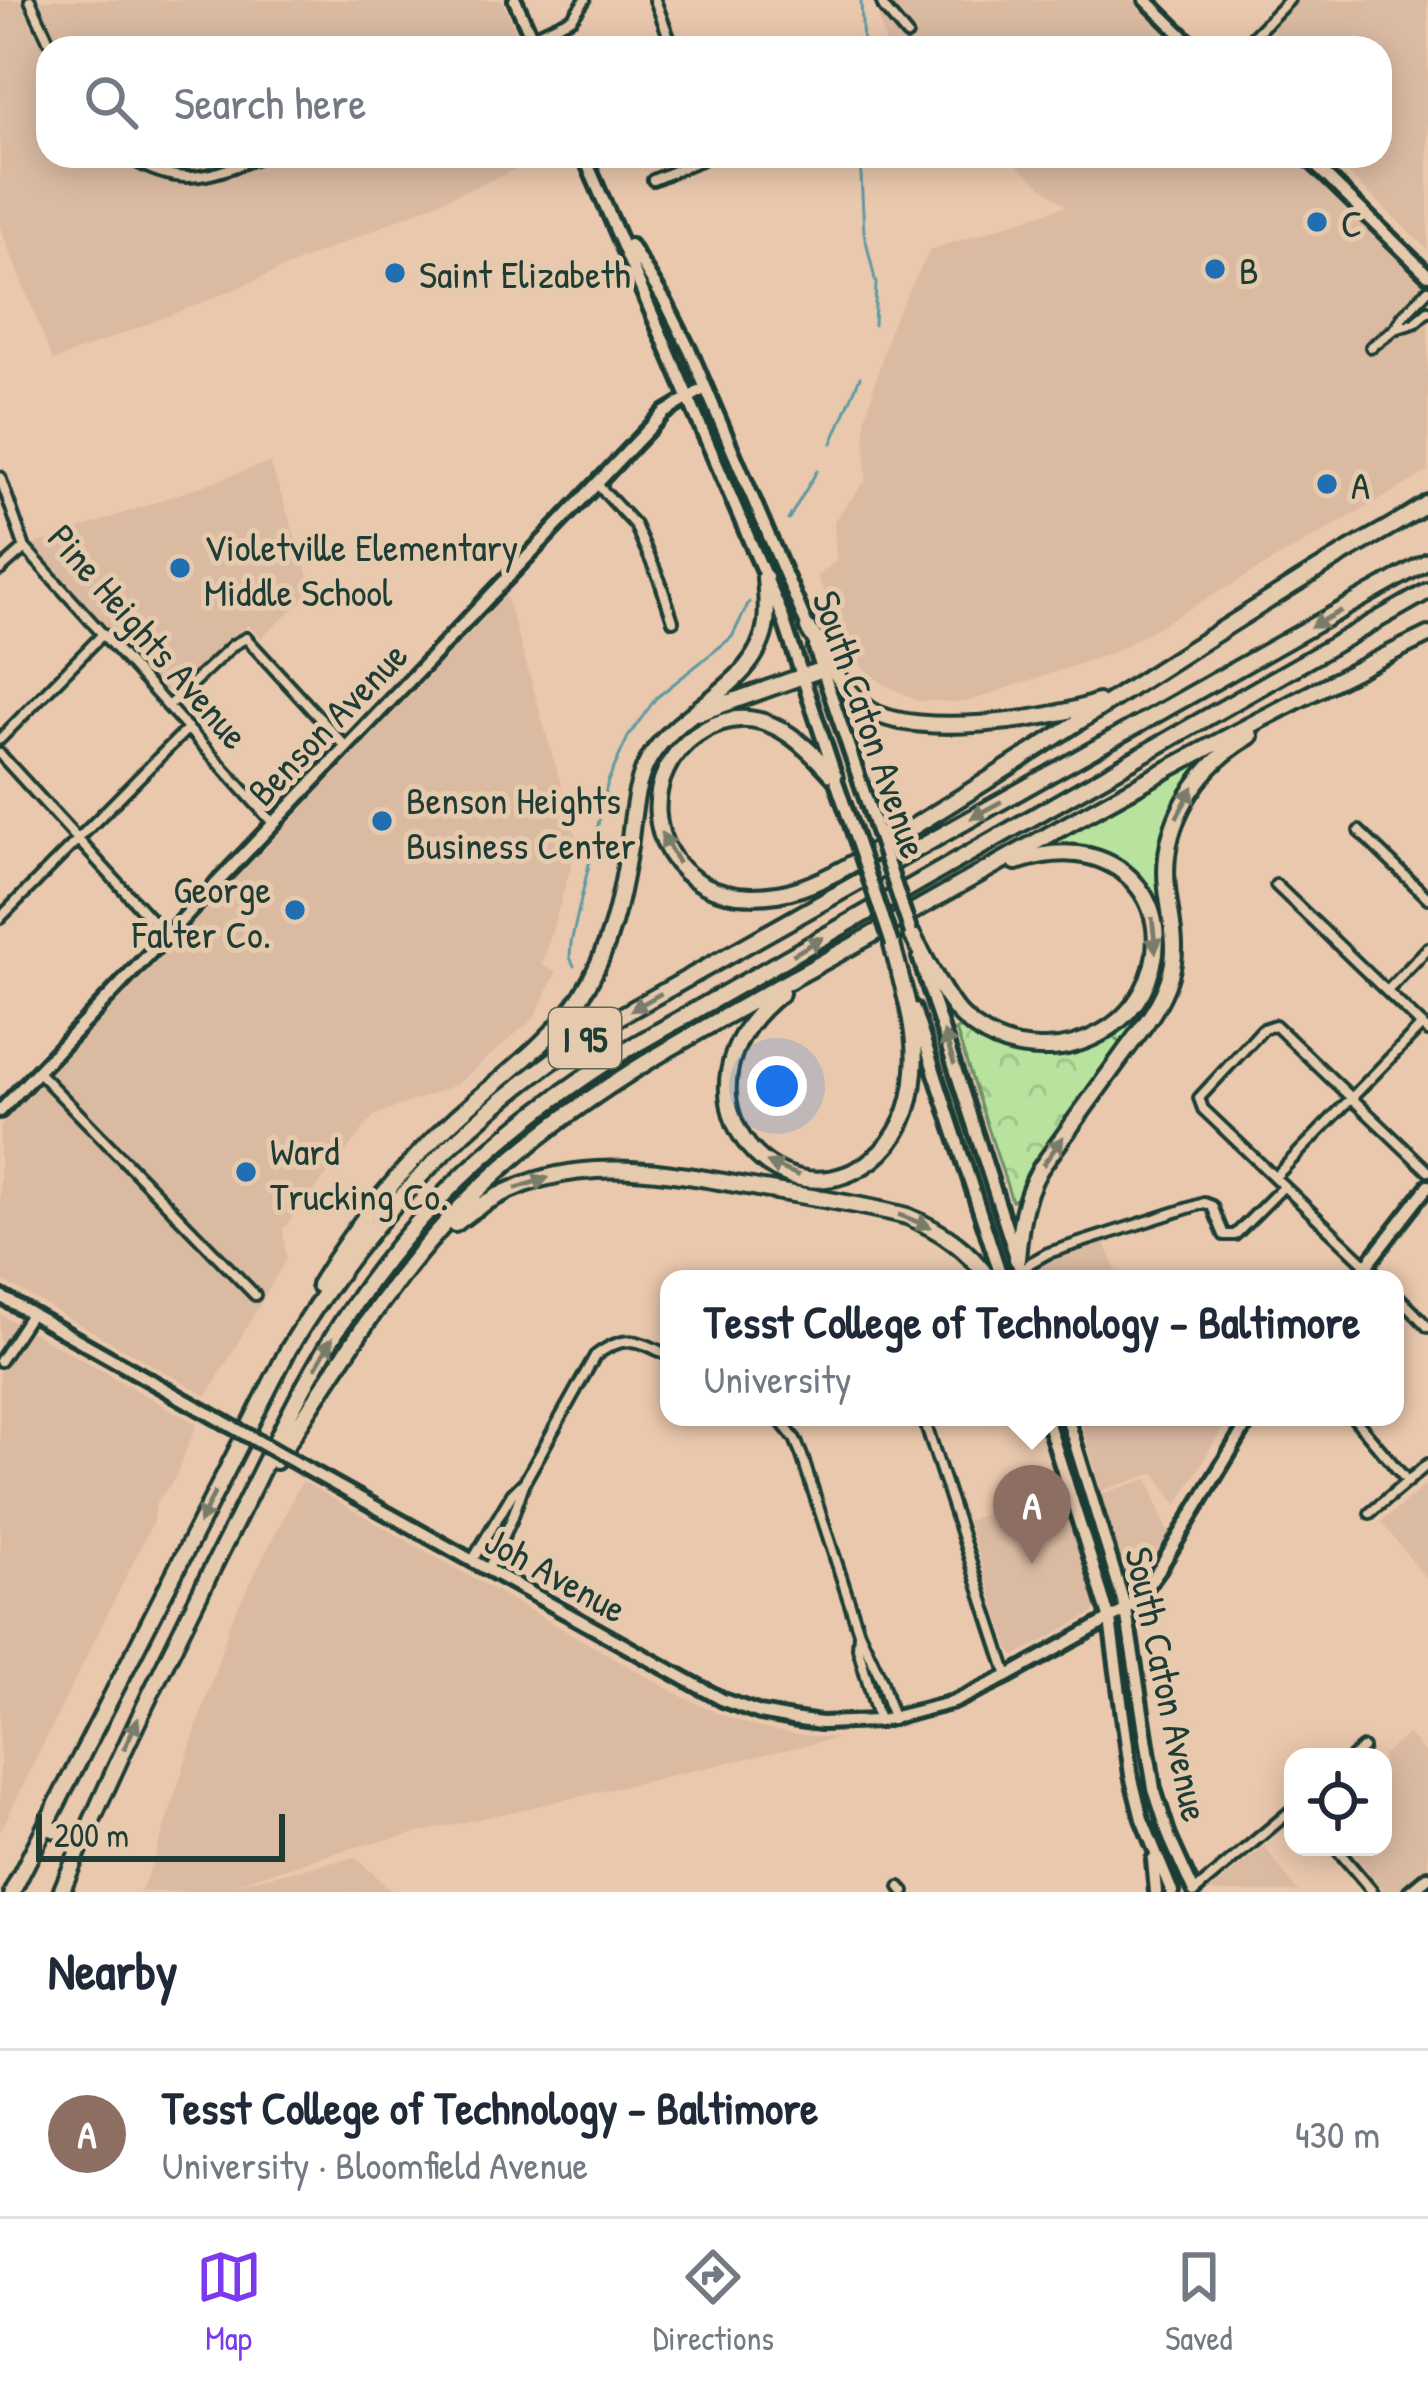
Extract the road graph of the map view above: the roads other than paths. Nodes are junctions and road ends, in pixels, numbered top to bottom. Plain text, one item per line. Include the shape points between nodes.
1 (26, 0) edge
2 (515, 0) edge
3 (585, 0) edge
4 (656, 0) edge
5 (881, 0) edge
6 (1145, 0) edge
7 (1289, 0) edge
8 (908, 35) dead end
9 (47, 36) edge
10 (530, 36) edge
11 (543, 36) edge
12 (670, 36) edge
13 (1182, 36) edge
14 (1254, 36) edge
15 (145, 168) edge
16 (232, 168) edge
17 (589, 168) edge
18 (683, 168) edge
19 (1318, 168) edge
20 (653, 181) dead end
21 (609, 212) junction
22 (1428, 275) edge
23 (1428, 290) edge
24 (1428, 311) edge
25 (1395, 329) junction
26 (1371, 347) dead end
27 (705, 388) junction
28 (688, 396) junction
29 (0, 477) edge
30 (596, 484) junction
31 (1428, 502) edge
32 (25, 548) junction
33 (1428, 561) edge
34 (0, 571) edge
35 (766, 578) junction
36 (1428, 591) edge
37 (673, 621) dead end
38 (808, 628) junction
39 (103, 634) junction
40 (1428, 635) edge
41 (1400, 649) junction
42 (1166, 666) junction
43 (823, 670) junction
44 (804, 676) junction
45 (168, 706) junction
46 (683, 720) junction
47 (188, 728) junction
48 (0, 739) edge
49 (346, 747) junction
50 (0, 754) edge
51 (836, 778) junction
52 (273, 823) junction
53 (1359, 832) dead end
54 (78, 839) junction
55 (962, 884) junction
56 (1276, 885) dead end
57 (1428, 898) edge
58 (0, 918) edge
59 (911, 933) junction
60 (166, 936) junction
61 (892, 944) junction
62 (1428, 948) edge
63 (818, 965) junction
64 (1388, 990) junction
65 (1425, 1028) edge
66 (37, 1072) junction
67 (1352, 1098) junction
68 (0, 1111) edge
69 (1428, 1171) edge
70 (1275, 1177) junction
71 (1284, 1186) junction
72 (1428, 1186) edge
73 (1367, 1266) junction
74 (982, 1270) edge
75 (999, 1270) edge
76 (1020, 1270) edge
77 (1364, 1270) edge
78 (1371, 1270) edge
79 (404, 1273) junction
80 (255, 1295) dead end
81 (0, 1296) edge
82 (1404, 1302) edge
83 (31, 1314) junction
84 (1428, 1327) edge
85 (660, 1352) edge
86 (0, 1361) edge
87 (784, 1426) edge
88 (926, 1426) edge
89 (1049, 1426) edge
90 (1069, 1426) edge
91 (1246, 1426) edge
92 (1361, 1426) edge
93 (232, 1458) junction
94 (1428, 1465) edge
95 (525, 1481) junction
96 (1408, 1481) junction
97 (1370, 1513) dead end
98 (231, 1532) junction
99 (472, 1562) junction
100 (488, 1570) junction
101 (1126, 1610) junction
102 (1110, 1620) junction
103 (859, 1631) junction
104 (1008, 1676) junction
105 (893, 1719) junction
106 (879, 1721) junction
107 (1284, 1817) edge
108 (46, 1826) junction
109 (82, 1840) junction
110 (1151, 1845) junction
111 (1343, 1856) edge
112 (1428, 1877) edge
113 (12, 1892) edge
114 (61, 1892) edge
115 (1156, 1892) edge
116 (1172, 1892) edge
117 (1194, 1892) edge
118 (1373, 1892) edge
119 (1410, 1892) edge

1 - 9 street
2 - 10 main road
3 - 11 street
4 - 12 street
5 - 8 street
6 - 13 main road
7 - 14 street
15 - 16 street via 179,178
17 - 21 main road, South Caton Avenue
18 - 20 street
19 - 22 main road
21 - 27 main road, South Caton Avenue via 666,303
21 - 28 main road, South Caton Avenue
23 - 25 street
24 - 25 street
25 - 26 street
27 - 28 main road, Benson Avenue
27 - 38 main road, South Caton Avenue
28 - 30 main road, Benson Avenue
28 - 35 main road, South Caton Avenue
29 - 32 street, Pine Heights Avenue
30 - 37 street via 635,525
30 - 49 main road, Benson Avenue
31 - 42 highway
32 - 34 street
32 - 39 street, Pine Heights Avenue
33 -> 93 highway, I 95 via 610,1022 533,1074 450,1144 366,1235 288,1350
35 - 44 main road, South Caton Avenue
35 - 46 highway via 757,652
98 -> 36 highway, I 95 via 372,1278 448,1190 539,1109 626,1050
38 - 42 highway via 860,702 918,724 1059,716
38 - 43 main road, South Caton Avenue
39 - 45 street, Pine Heights Avenue
39 - 48 street
40 - 41 highway
41 - 55 highway
76 -> 41 highway via 1029,1188 1169,980 1175,940 1166,864 1184,801 1241,741
42 -> 51 highway via 802,888 762,896 706,887 668,852 658,823 664,771 684,744 715,725 759,721 784,729
43 - 44 highway
43 - 59 main road, South Caton Avenue, bridge
44 - 46 highway
44 - 51 main road, South Caton Avenue
45 - 47 street, Pine Heights Avenue
45 - 49 street via 246,638
46 - 93 highway via 640,777 613,928 580,999 418,1154 356,1228 299,1319
47 - 52 street, Pine Heights Avenue
47 - 54 street
49 - 52 main road, Benson Avenue
50 - 54 street
51 - 61 main road, South Caton Avenue, bridge
52 - 60 main road, Benson Avenue
53 - 57 street
54 - 58 street
54 - 60 street
55 -> 59 highway via 1050,854 1088,856 1121,872 1146,901 1156,936 1153,971 1136,1003 1107,1030 1074,1045 1012,1045 959,1012
55 - 63 highway
56 - 64 street
76 -> 59 main road, South Caton Avenue
60 - 66 main road, Benson Avenue
61 -> 63 highway via 914,1043 908,1108 884,1150 830,1178 768,1164 740,1135 726,1096 743,1034
61 - 75 main road, South Caton Avenue
62 - 64 street
63 - 79 highway via 573,1110 483,1185
64 - 65 street
65 - 67 street
66 - 68 main road, Benson Avenue
66 - 80 street
67 - 69 street
67 - 70 street
67 - 70 street via 1278,1028 1263,1029 1199,1102
70 - 71 street
71 - 73 street
71 - 76 street via 1230,1236 1204,1203 1048,1253
72 - 73 main road
73 - 77 main road
73 - 78 street
79 -> 74 highway via 460,1219 508,1191 625,1167 908,1216 955,1242
79 - 98 highway
81 - 83 main road, Joh Avenue
82 - 84 street
83 - 86 street
83 - 99 main road, Joh Avenue, bridge
85 - 95 street via 636,1341 595,1355
87 - 103 street via 802,1456
88 - 104 street
89 - 102 main road, South Caton Avenue
90 - 101 main road, South Caton Avenue
91 - 101 main road, Joh Avenue
92 - 96 street
93 -> 108 highway, I 95
94 - 96 street
95 - 99 street
95 - 100 street
96 - 97 street
109 -> 98 highway, I 95
99 - 100 main road, Joh Avenue
100 - 106 main road, Joh Avenue via 723,1700 821,1723
101 - 102 main road, Joh Avenue
101 - 117 main road, South Caton Avenue via 1154,1789
102 - 104 main road, Joh Avenue
102 - 110 main road, South Caton Avenue via 1131,1775
103 - 105 street
103 - 106 street
104 - 105 main road, Joh Avenue
105 - 106 main road, Joh Avenue
107 - 117 street
108 - 109 highway
108 - 113 highway, I 95
109 - 114 highway, I 95
110 - 115 main road, South Caton Avenue
110 - 116 main road, South Caton Avenue
111 - 118 street
112 - 119 main road

